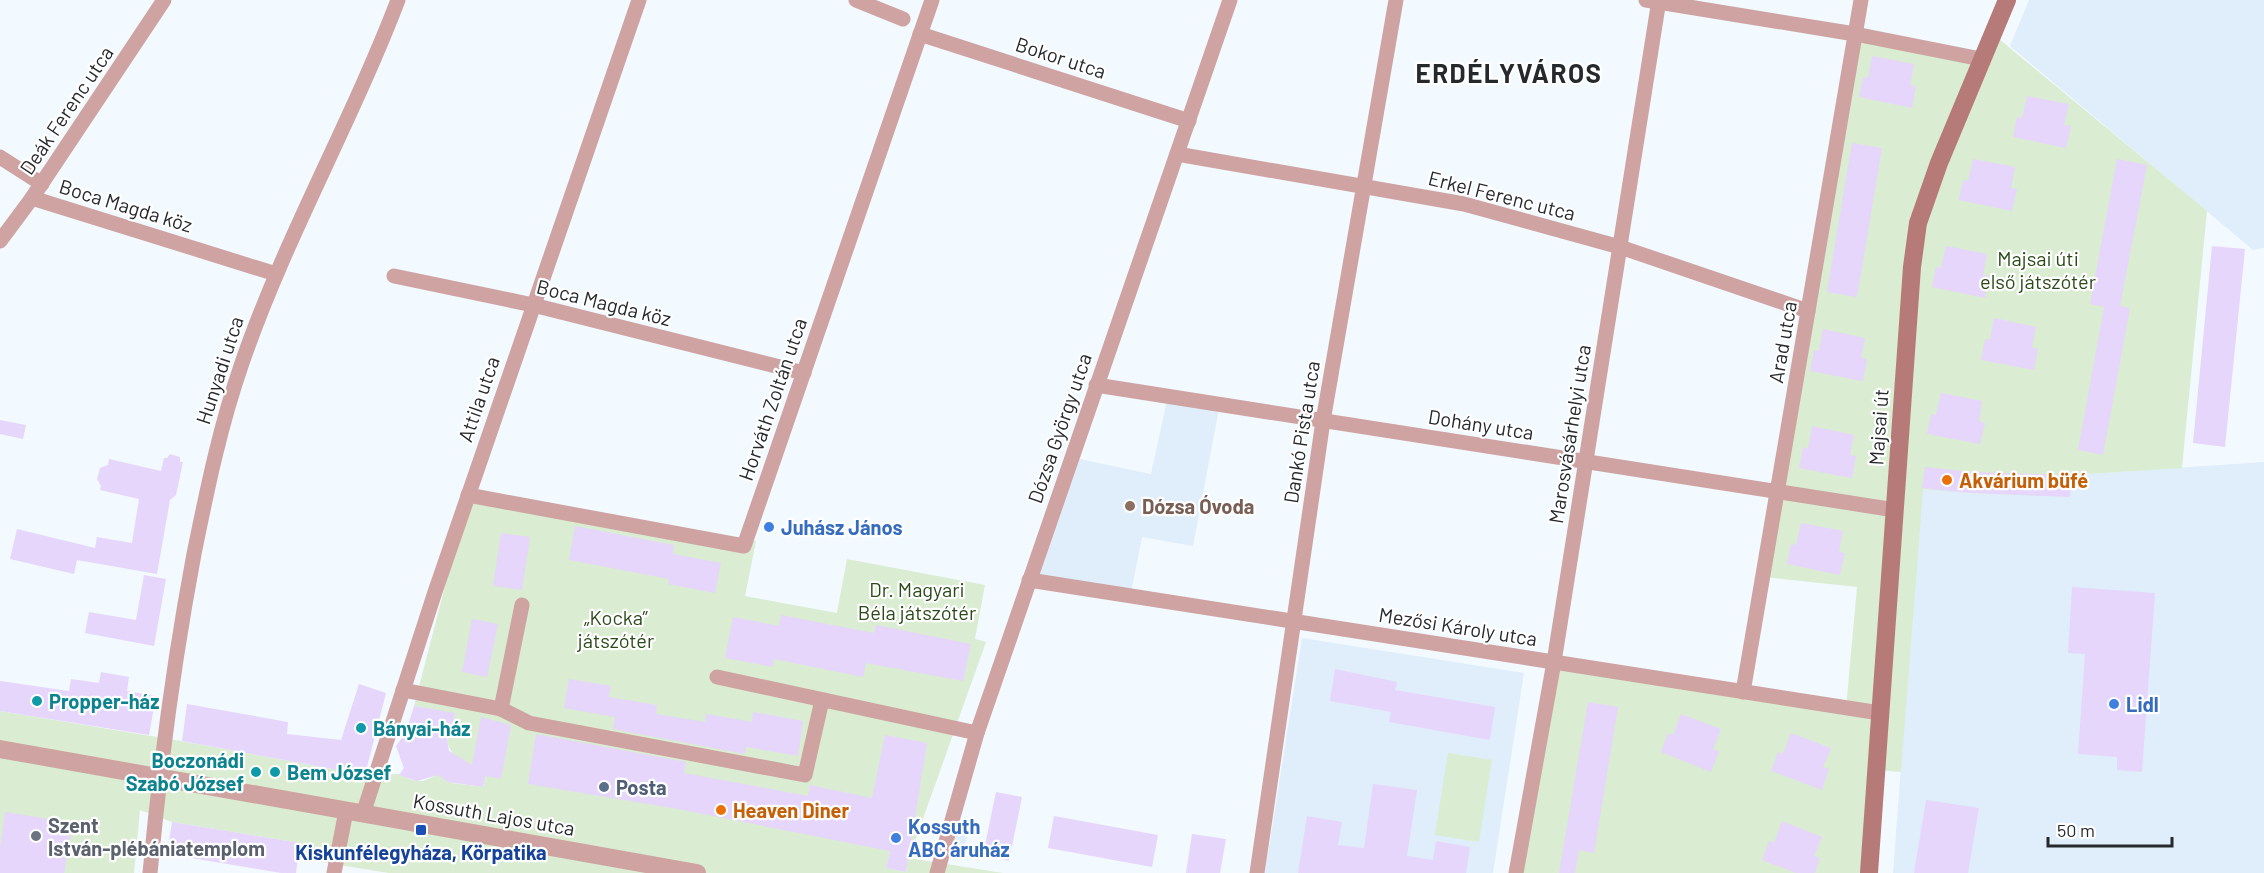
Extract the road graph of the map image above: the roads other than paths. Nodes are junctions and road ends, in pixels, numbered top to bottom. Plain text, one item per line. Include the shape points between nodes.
1 (164, 0) edge
2 (398, 0) edge
3 (639, 0) edge
4 (856, 0) edge
5 (932, 0) edge
6 (1230, 0) edge
7 (1396, 0) edge
8 (1861, 0) edge
9 (2007, 0) edge
10 (1655, 1) edge
11 (903, 19) dead end
12 (920, 34) junction
13 (1855, 34) junction
14 (1981, 59) junction
15 (1188, 121) junction
16 (1177, 154) junction
17 (0, 157) edge
18 (42, 184) junction
19 (1364, 188) junction
20 (32, 198) junction
21 (0, 241) edge
22 (1620, 247) junction
23 (276, 274) junction
24 (394, 276) dead end
25 (533, 305) junction
26 (1808, 311) junction
27 (804, 373) junction
28 (1096, 385) junction
29 (1323, 421) junction
30 (1586, 461) junction
31 (1778, 491) junction
32 (468, 495) junction
33 (1895, 510) junction
34 (1029, 580) junction
35 (522, 605) dead end
36 (1294, 621) junction
37 (1554, 662) junction
38 (717, 677) dead end
39 (403, 690) junction
40 (1743, 692) junction
41 (822, 700) junction
42 (501, 709) junction
43 (1880, 713) junction
44 (977, 733) junction
45 (0, 749) edge
46 (159, 777) junction
47 (355, 812) junction
48 (636, 868) edge
49 (150, 873) edge
50 (334, 873) edge
51 (697, 873) edge
52 (937, 873) edge
53 (1257, 873) edge
54 (1516, 873) edge
55 (1869, 873) edge

1 - 18 street, Deák Ferenc utca
2 - 23 street, Hunyadi utca
3 - 25 street, Attila utca
4 - 11 street
5 - 12 street, Horváth Zoltán utca
6 - 15 street, Dózsa György utca
7 - 19 street, Dankó Pista utca
8 - 13 street, Arad utca
9 - 14 main road, Majsai út
10 - 13 street
10 - 22 street, Marosvásárhelyi utca
12 - 15 street, Bokor utca
12 - 27 street, Horváth Zoltán utca
13 - 14 street
13 - 26 street, Arad utca
14 - 33 main road, Majsai út via 1918,223
15 - 16 street, Dózsa György utca
16 - 19 street, Erkel Ferenc utca
16 - 28 street, Dózsa György utca
17 - 18 street
18 - 20 street, Deák Ferenc utca
19 - 22 street, Erkel Ferenc utca via 1464,204
19 - 29 street, Dankó Pista utca
20 - 21 street, Deák Ferenc utca
20 - 23 street, Boca Magda köz
22 - 26 street, Erkel Ferenc utca
22 - 30 street, Marosvásárhelyi utca
23 - 46 street, Hunyadi utca via 242,363 210,474 184,605
24 - 25 street, Boca Magda köz
25 - 27 street, Boca Magda köz
25 - 32 street, Attila utca
26 - 31 street, Arad utca
27 - 32 street, Horváth Zoltán utca via 744,546
28 - 29 street, Dohány utca
28 - 34 street, Dózsa György utca
29 - 30 street, Dohány utca
29 - 36 street, Dankó Pista utca
30 - 31 street, Dohány utca
30 - 37 street, Marosvásárhelyi utca
31 - 33 street, Dohány utca
31 - 40 street, Arad utca
32 - 39 street, Attila utca
33 - 43 main road, Majsai út
34 - 36 street, Mezősi Károly utca
34 - 44 street, Dózsa György utca
35 - 42 street
36 - 37 street, Mezősi Károly utca
36 - 53 street, Dankó Pista utca
37 - 40 street, Mezősi Károly utca
37 - 54 street, Marosvásárhelyi utca
38 - 41 street
39 - 42 street
39 - 47 street, Attila utca
40 - 43 street, Mezősi Károly utca
41 - 42 street via 805,775 529,723
41 - 44 street
43 - 55 main road, Majsai út
44 - 52 street, Dózsa György utca
45 - 46 street, Kossuth Lajos utca
46 - 47 street, Kossuth Lajos utca
46 - 49 street, Hunyadi utca
47 - 48 street, Kossuth Lajos utca
47 - 50 street, Attila utca
48 - 51 street, Kossuth Lajos utca

